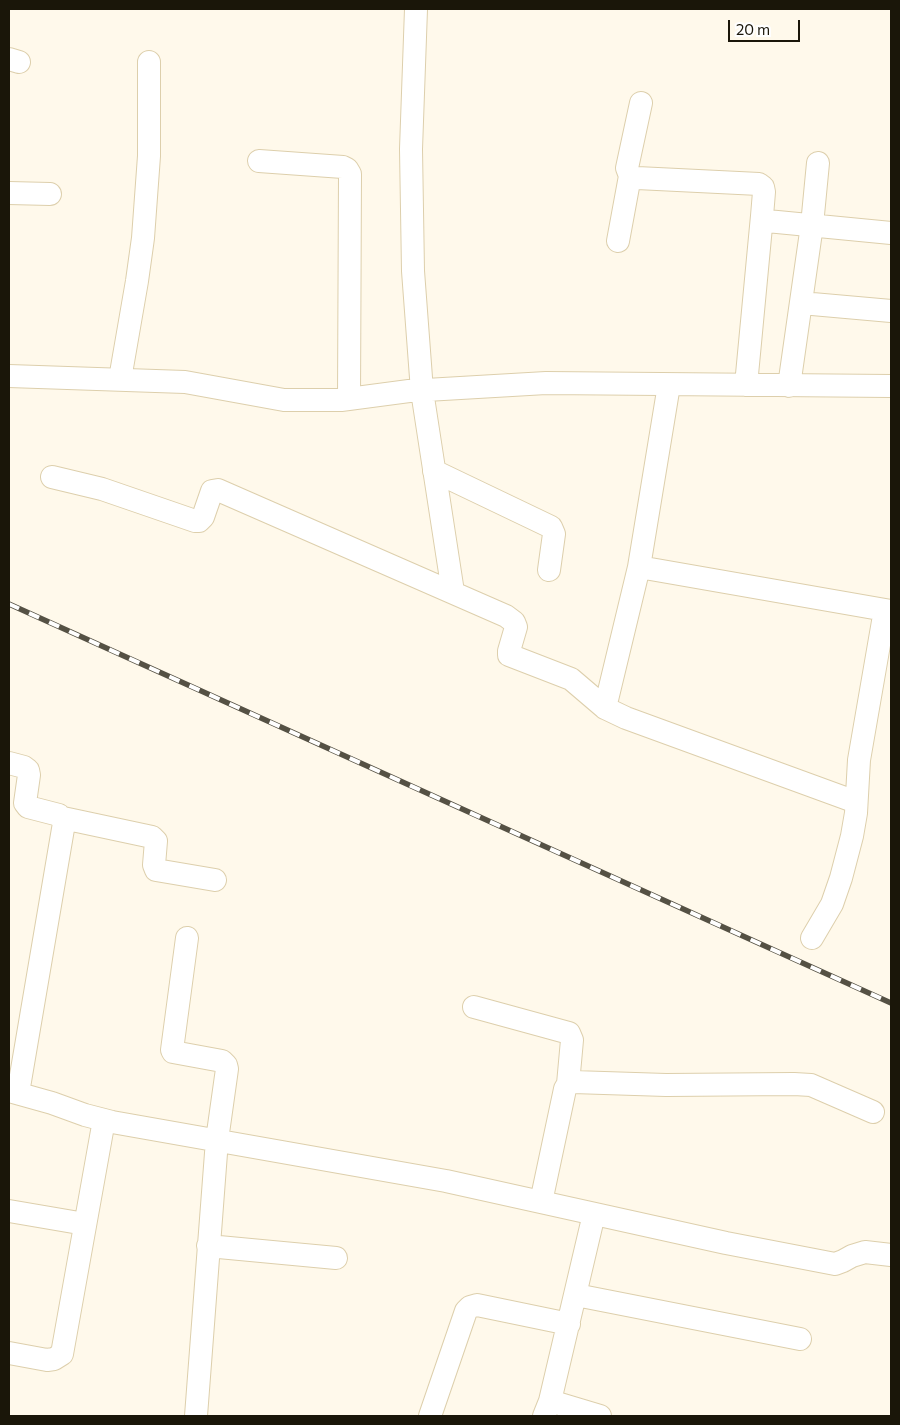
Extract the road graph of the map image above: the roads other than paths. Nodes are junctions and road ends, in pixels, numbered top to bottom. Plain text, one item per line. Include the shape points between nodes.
1 (416, 9) edge
2 (149, 62) dead end
3 (641, 103) dead end
4 (259, 161) dead end
5 (818, 163) dead end
6 (630, 176) junction
7 (9, 193) edge
8 (50, 194) dead end
9 (762, 216) junction
10 (812, 225) junction
11 (891, 232) edge
12 (618, 242) dead end
13 (801, 303) junction
14 (891, 311) edge
15 (9, 376) edge
16 (120, 379) junction
17 (891, 382) edge
18 (669, 384) junction
19 (746, 385) junction
20 (789, 386) junction
21 (891, 386) edge
22 (422, 390) junction
23 (350, 399) junction
24 (434, 471) junction
25 (52, 477) dead end
26 (639, 567) junction
27 (549, 570) dead end
28 (453, 592) junction
29 (888, 610) edge
30 (605, 708) junction
31 (9, 764) edge
32 (856, 802) junction
33 (63, 818) junction
34 (216, 880) dead end
35 (187, 938) dead end
36 (812, 938) dead end
37 (474, 1007) dead end
38 (568, 1084) junction
39 (13, 1092) edge
40 (873, 1112) dead end
41 (104, 1120) junction
42 (216, 1140) junction
43 (541, 1202) junction
44 (9, 1211) edge
45 (594, 1214) junction
46 (85, 1224) junction
47 (208, 1246) junction
48 (891, 1255) edge
49 (336, 1258) dead end
50 (576, 1295) junction
51 (569, 1324) junction
52 (800, 1339) dead end
53 (9, 1353) edge
54 (547, 1409) edge
55 (196, 1416) edge
56 (430, 1416) edge
57 (600, 1416) edge

1 - 22 street via 411,200
2 - 16 street via 149,156 143,238
3 - 6 street via 628,168
4 - 23 street via 343,167 350,174
5 - 10 street
6 - 9 street via 759,184 764,192
6 - 12 street
7 - 8 street
9 - 10 street via 767,222
9 - 19 street
10 - 11 street
10 - 13 street
13 - 14 street
13 - 20 street
15 - 16 street
16 - 23 street via 185,382 284,400
17 - 21 street
18 - 19 street
18 - 22 street via 546,383
18 - 26 street
19 - 20 street
20 - 21 street
22 - 23 street
22 - 24 street
24 - 27 street via 551,527 554,534
24 - 28 street
25 - 28 street via 110,492 195,522 203,517 212,490 218,490
26 - 29 street
26 - 30 street
28 - 30 street via 514,622 516,627 508,651 511,657 571,679
29 - 32 street via 858,760
30 - 32 street
31 - 33 street via 28,770 30,775 24,803 28,807
32 - 36 street via 852,836 841,878 832,904
33 - 34 street via 152,837 156,841 156,870
33 - 39 street
35 - 42 street via 172,1050 222,1061 226,1065
37 - 38 street via 569,1033 572,1040
38 - 40 street via 811,1085
38 - 43 street
39 - 41 street
41 - 42 street
41 - 46 street
42 - 43 street
42 - 47 street
43 - 45 street
44 - 46 street
45 - 48 street via 835,1264 859,1253
45 - 50 street
46 - 53 street via 62,1354 48,1360
47 - 49 street
47 - 55 street
50 - 51 street
50 - 52 street
51 - 54 street
51 - 56 street via 477,1305 470,1307
54 - 57 street

